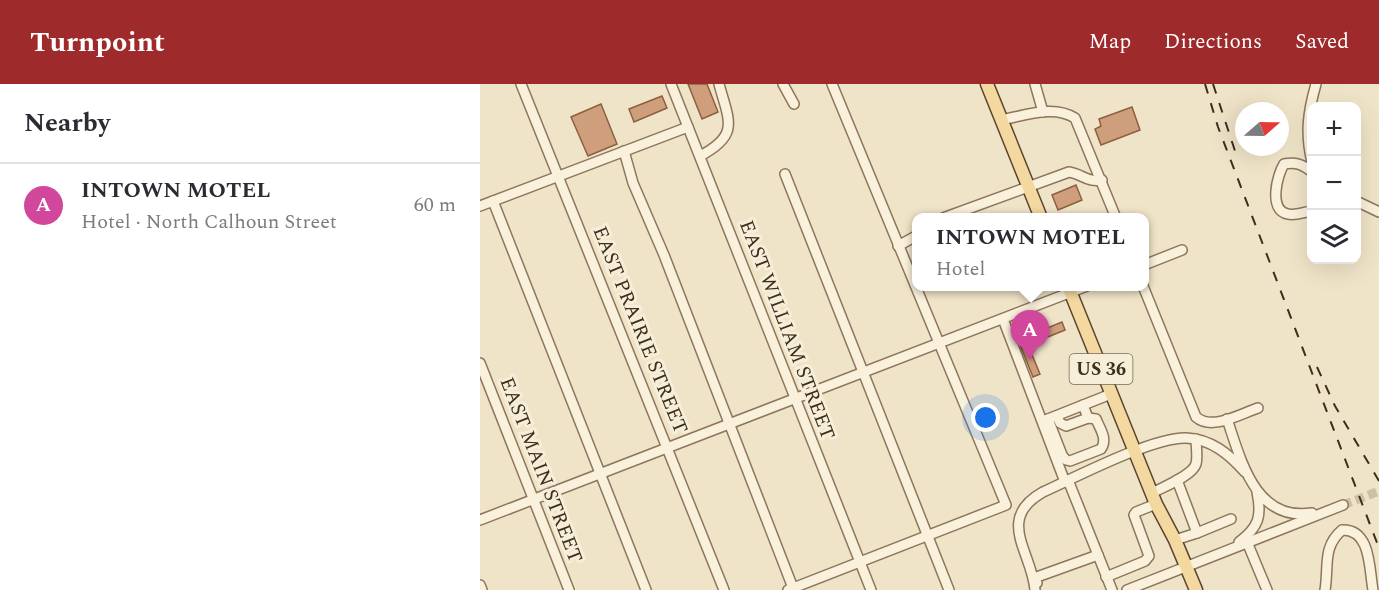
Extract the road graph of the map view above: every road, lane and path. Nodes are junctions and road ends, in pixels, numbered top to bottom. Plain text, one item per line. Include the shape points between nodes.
1 (521, 84) edge
2 (671, 84) edge
3 (719, 84) edge
4 (783, 84) edge
5 (832, 84) edge
6 (987, 84) edge
7 (1035, 84) edge
8 (1316, 84) edge
9 (794, 104) dead end
10 (1043, 112) junction
11 (1001, 120) junction
12 (688, 127) junction
13 (624, 151) junction
14 (699, 156) junction
15 (1310, 156) edge
16 (1307, 168) edge
17 (785, 174) dead end
18 (559, 175) junction
19 (1102, 180) junction
20 (1028, 186) junction
21 (493, 201) junction
22 (1361, 204) edge
23 (480, 206) edge
24 (1307, 211) edge
25 (1379, 212) edge
26 (956, 213) edge
27 (1039, 213) edge
28 (1114, 213) edge
29 (912, 238) edge
30 (898, 246) junction
31 (1182, 250) dead end
32 (1149, 263) edge
33 (912, 280) edge
34 (916, 291) edge
35 (1067, 291) edge
36 (1069, 291) edge
37 (1145, 291) edge
38 (1003, 319) junction
39 (938, 344) junction
40 (480, 363) edge
41 (863, 373) junction
42 (1111, 394) junction
43 (795, 399) junction
44 (1083, 405) junction
45 (1258, 408) dead end
46 (1088, 417) junction
47 (1049, 419) junction
48 (1227, 419) junction
49 (729, 424) junction
50 (1196, 439) junction
51 (667, 448) junction
52 (1095, 452) junction
53 (1135, 452) junction
54 (1101, 466) junction
55 (1245, 472) junction
56 (601, 473) junction
57 (1177, 480) junction
58 (1066, 481) junction
59 (1257, 488) junction
60 (533, 499) junction
61 (1154, 499) junction
62 (480, 519) edge
63 (1231, 519) dead end
64 (1197, 532) junction
65 (928, 535) junction
66 (1175, 540) junction
67 (1247, 542) junction
68 (1221, 552) junction
69 (1098, 555) junction
70 (859, 562) junction
71 (1186, 567) junction
72 (1119, 572) junction
73 (1106, 577) junction
74 (1034, 578) junction
75 (480, 585) edge
76 (790, 589) edge
77 (482, 590) edge
78 (569, 590) edge
79 (646, 590) edge
80 (724, 590) edge
81 (871, 590) edge
82 (949, 590) edge
83 (1035, 590) edge
84 (1041, 590) edge
85 (1112, 590) edge
86 (1127, 590) edge
87 (1196, 590) edge
88 (1267, 590) edge
89 (1325, 590) edge
90 (1373, 590) edge

1 - 18 street, EAST PRAIRIE STREET
2 - 12 street, EAST WILLIAM STREET
3 - 14 street via 729,129 714,149
4 - 9 street
5 - 30 street
6 - 11 main road
7 - 10 street
8 - 15 street via 1308,113
10 - 11 street
10 - 19 street via 1066,112 1075,118
11 - 20 main road
12 - 13 street
12 - 14 street, EAST WILLIAM STREET
13 - 18 street
13 - 49 street via 633,183 649,215
14 - 43 street, EAST WILLIAM STREET
16 - 24 street via 1302,164 1284,164 1276,190 1281,211
17 - 41 street
18 - 21 street
18 - 51 street, EAST PRAIRIE STREET
19 - 20 street via 1088,181 1069,172
19 - 28 street
20 - 26 street
20 - 27 main road
21 - 23 street
21 - 56 street
22 - 25 street
29 - 30 street
30 - 33 street
31 - 32 street
34 - 39 street
35 - 38 street
36 - 42 main road, US 36
37 - 48 street via 1194,413 1203,422
38 - 39 street
38 - 47 street
39 - 41 street
39 - 65 street via 1006,505
40 - 60 street, EAST MAIN STREET
41 - 43 street
41 - 65 street
42 - 44 street
42 - 53 main road, US 36
43 - 49 street
43 - 70 street, EAST WILLIAM STREET
44 - 46 street
44 - 47 street
45 - 48 street
46 - 47 street via 1066,426
46 - 52 street via 1096,419 1104,437 1104,445
47 - 52 street via 1066,460
47 - 58 street
48 - 55 street
49 - 51 street
49 - 76 street
50 - 53 street via 1170,440
50 - 55 street via 1216,446
50 - 57 street via 1196,465
51 - 56 street
51 - 80 street, EAST PRAIRIE STREET
52 - 54 street
53 - 54 street
53 - 61 main road, US 36
54 - 58 street
55 - 59 street
56 - 60 street
56 - 79 street
57 - 61 street
57 - 64 street
58 - 69 street
58 - 74 street via 1032,498 1020,516 1019,540
59 - 67 street via 1282,512 1306,514 1341,506
59 - 68 street via 1259,513 1253,531
60 - 62 street
60 - 78 street, EAST MAIN STREET
61 - 66 main road, US 36
61 - 72 street via 1134,515 1149,556
63 - 64 street
64 - 66 street
65 - 70 street
65 - 82 street
66 - 71 main road, US 36
67 - 68 street
67 - 88 street
68 - 71 street
69 - 73 street
69 - 74 street
70 - 76 street
70 - 81 street, EAST WILLIAM STREET
71 - 86 street
71 - 87 main road, US 36
72 - 73 street
72 - 86 street
73 - 85 street
74 - 83 street
74 - 84 street
75 - 77 street
89 - 90 street via 1329,547 1342,530 1359,535 1365,543

